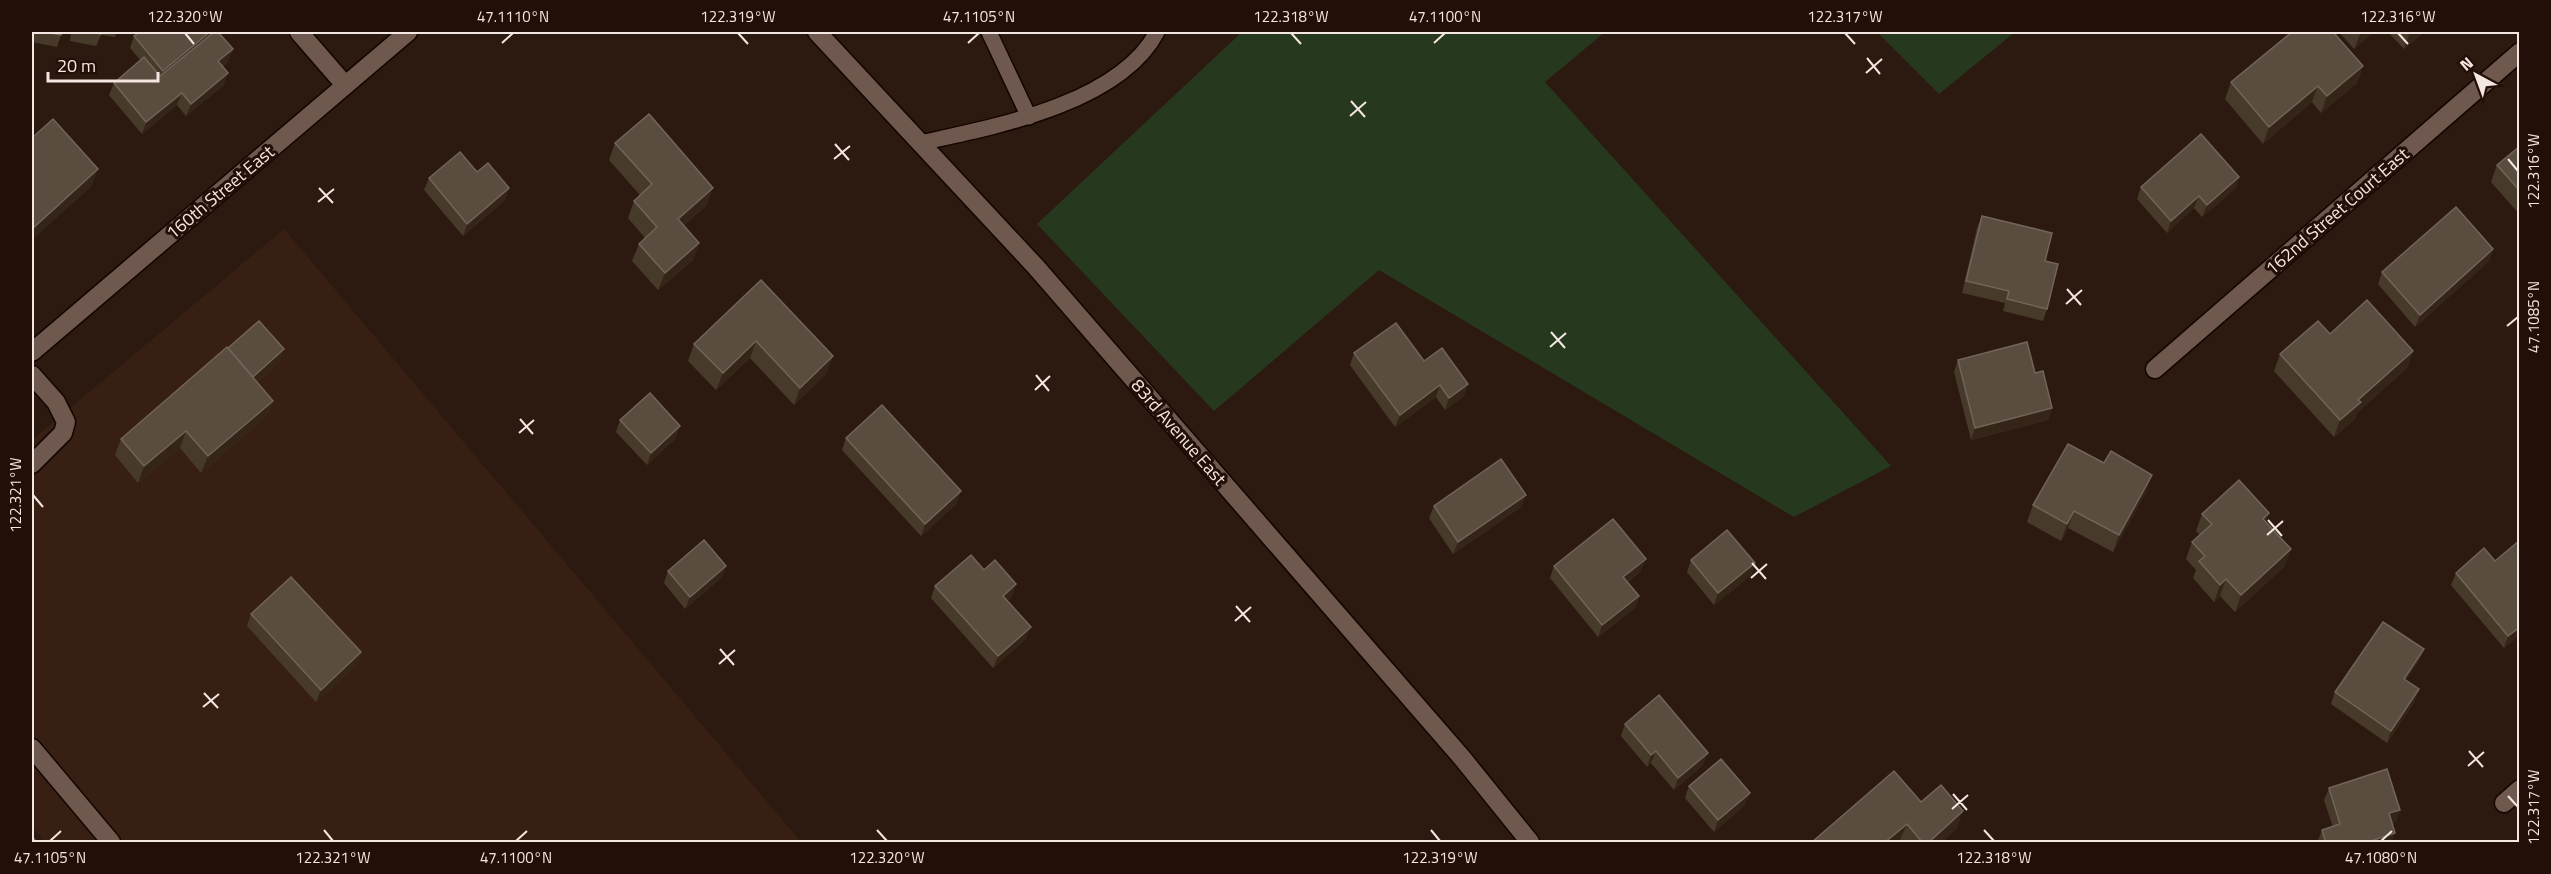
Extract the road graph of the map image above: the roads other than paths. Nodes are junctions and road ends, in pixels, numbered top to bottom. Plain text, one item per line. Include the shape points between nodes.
1 (299, 32) edge
2 (408, 32) edge
3 (816, 32) edge
4 (989, 32) edge
5 (1157, 32) edge
6 (2520, 52) edge
7 (345, 85) junction
8 (1029, 117) junction
9 (920, 143) junction
10 (32, 352) edge
11 (2155, 369) dead end
12 (32, 375) edge
13 (32, 464) edge
14 (32, 748) edge
15 (2520, 789) edge
16 (2504, 803) dead end
17 (111, 843) edge
18 (1530, 843) edge

1 - 7 street
2 - 7 street, 160th Street East
3 - 9 street, 83rd Avenue East
4 - 8 lane
5 - 8 lane via 1138,57 1107,83
6 - 11 street, 162nd Street Court East
7 - 10 street, 160th Street East
8 - 9 lane
9 - 18 street, 83rd Avenue East via 1044,276 1463,759
12 - 13 street via 56,402 66,422 63,433
14 - 17 street
15 - 16 street

